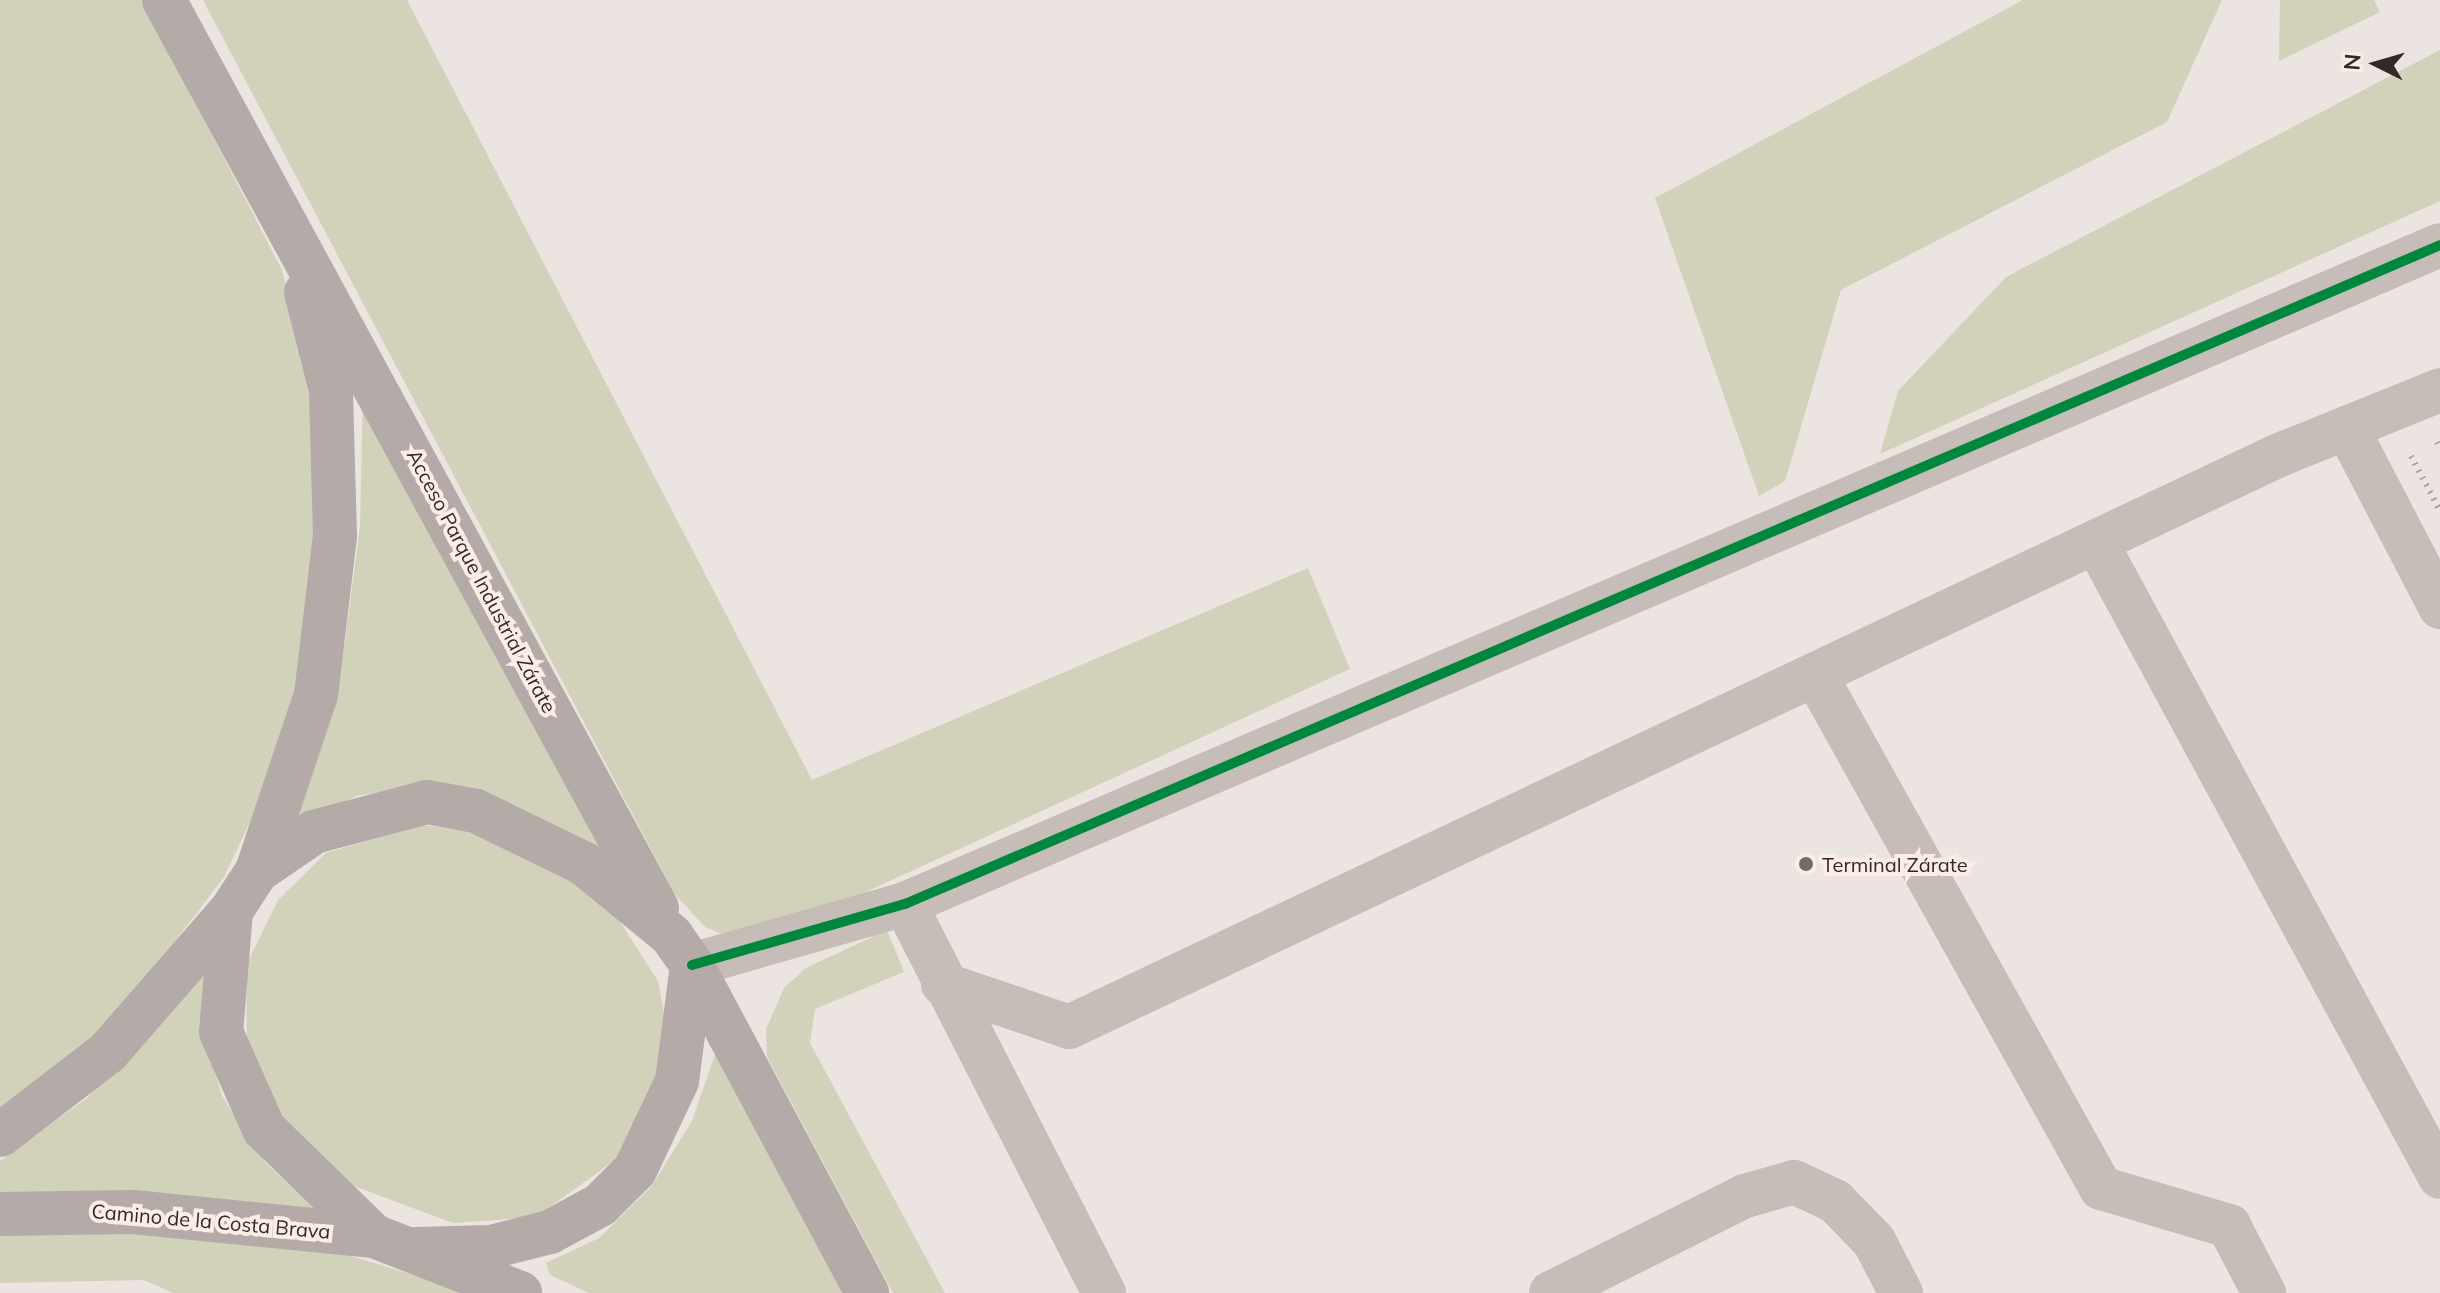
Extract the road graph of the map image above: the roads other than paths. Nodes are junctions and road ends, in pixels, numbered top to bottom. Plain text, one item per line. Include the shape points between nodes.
1 (164, 0) edge
2 (285, 229) junction
3 (2440, 245) edge
4 (2440, 390) edge
5 (2347, 428) junction
6 (2096, 542) junction
7 (2440, 607) edge
8 (1816, 676) junction
9 (257, 871) junction
10 (905, 904) junction
11 (231, 911) junction
12 (682, 951) junction
13 (943, 984) junction
14 (0, 1135) edge
15 (2440, 1177) edge
16 (0, 1214) edge
17 (374, 1236) junction
18 (417, 1249) junction
19 (520, 1293) edge
20 (867, 1293) edge
21 (1104, 1293) edge
22 (1551, 1293) edge
23 (1901, 1293) edge
24 (2264, 1293) edge

1 - 2 main road, Acceso Parque Industrial Zárate
2 - 9 main road, Acceso Parque Industrial Zárate via 331,390 335,536 316,695
2 - 12 main road, Acceso Parque Industrial Zárate via 331,299
3 - 10 street
4 - 5 street
5 - 6 street
5 - 7 street
6 - 8 street
6 - 15 street
8 - 13 street via 1069,1027
8 - 24 street via 2101,1188 2229,1226
9 - 11 main road
9 - 12 main road via 314,832 427,802 476,811 583,863
10 - 12 street
10 - 13 street
11 - 14 main road via 107,1053
11 - 17 main road via 221,1032 239,1081 272,1138
12 - 18 main road via 677,1081 635,1170 600,1205 550,1232 491,1247
12 - 20 main road, Acceso Parque Industrial Zárate
13 - 21 street
16 - 17 main road, Camino de la Costa Brava via 133,1212
17 - 18 main road, Camino de la Costa Brava
18 - 19 main road
22 - 23 street via 1745,1196 1794,1182 1835,1201 1874,1241

